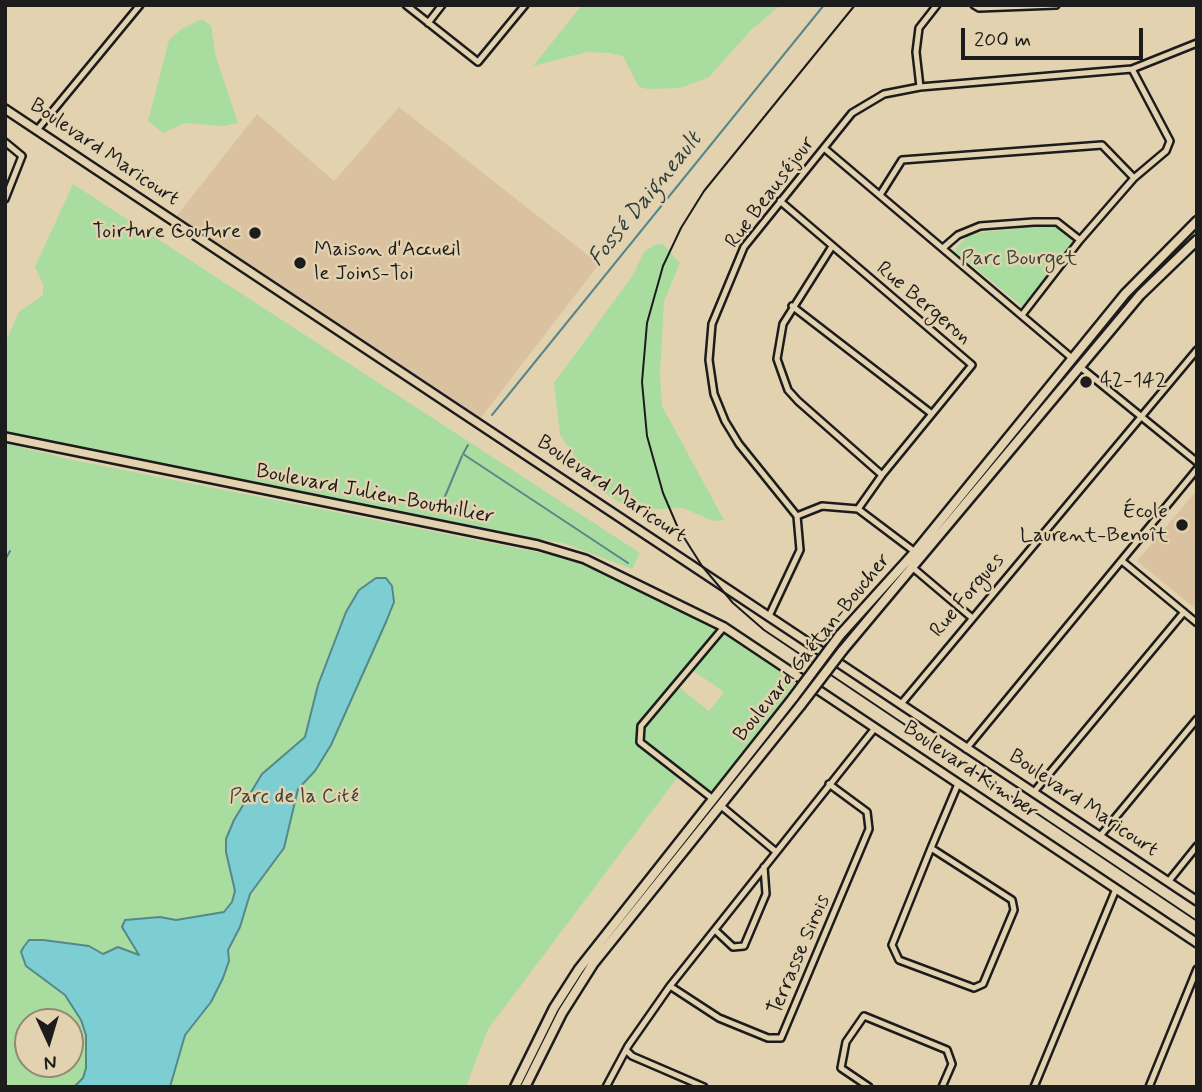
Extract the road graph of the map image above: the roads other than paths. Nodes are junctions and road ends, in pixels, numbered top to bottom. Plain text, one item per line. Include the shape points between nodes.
1 (140, 5) edge
2 (406, 5) edge
3 (442, 5) edge
4 (524, 5) edge
5 (937, 5) edge
6 (974, 5) edge
7 (1056, 5) edge
8 (1031, 6) edge
9 (428, 23) junction
10 (1197, 43) edge
11 (1132, 69) junction
12 (920, 87) junction
13 (5, 108) edge
14 (37, 130) junction
15 (5, 142) edge
16 (824, 148) junction
17 (1134, 178) junction
18 (880, 195) junction
19 (5, 199) edge
20 (780, 201) junction
21 (1197, 221) edge
22 (1080, 240) junction
23 (1197, 240) edge
24 (831, 248) junction
25 (943, 248) junction
26 (792, 306) junction
27 (1022, 315) junction
28 (1197, 350) edge
29 (1073, 359) junction
30 (1081, 368) junction
31 (932, 414) junction
32 (1141, 416) junction
33 (5, 437) edge
34 (1197, 452) edge
35 (1194, 460) edge
36 (1197, 469) edge
37 (882, 475) junction
38 (858, 509) junction
39 (797, 516) junction
40 (915, 552) junction
41 (1122, 561) junction
42 (912, 567) junction
43 (1184, 612) junction
44 (769, 616) junction
45 (971, 617) junction
46 (1197, 622) edge
47 (724, 627) junction
48 (901, 704) junction
49 (786, 716) junction
50 (1197, 719) edge
51 (875, 728) junction
52 (966, 749) junction
53 (829, 784) junction
54 (958, 784) junction
55 (1034, 792) junction
56 (716, 802) junction
57 (1100, 836) junction
58 (1197, 846) edge
59 (931, 848) junction
60 (775, 850) junction
61 (764, 867) junction
62 (1168, 882) junction
63 (1116, 889) junction
64 (1197, 901) edge
65 (715, 930) junction
66 (1197, 943) edge
67 (1197, 969) edge
68 (670, 986) junction
69 (626, 1050) junction
70 (688, 1084) edge
71 (515, 1087) edge
72 (526, 1087) edge
73 (606, 1087) edge
74 (704, 1087) edge
75 (869, 1087) edge
76 (942, 1087) edge
77 (1034, 1087) edge
78 (1149, 1087) edge

1 - 14 street
2 - 9 street
3 - 9 street
4 - 9 street via 478,62
5 - 12 street via 919,28 915,52
6 - 8 street
7 - 8 street
10 - 11 street, Rue Beauséjour
11 - 12 street, Rue Beauséjour
11 - 17 street via 1170,141 1166,151
12 - 16 street, Rue Beauséjour via 884,94 852,113
13 - 14 street, Boulevard Maricourt
14 - 44 street, Boulevard Maricourt
15 - 19 street via 21,153
16 - 18 street
16 - 20 street, Rue Beauséjour
17 - 18 street via 1102,145 902,160
17 - 22 street
18 - 25 street
20 - 24 street, Rue Bergeron
20 - 39 street, Rue Beauséjour via 744,247 723,292 712,324 709,360 714,394 725,421
21 - 29 main road, Boulevard Gaétan-Boucher via 1125,293
22 - 25 street via 1057,222 1034,222 979,226
22 - 27 street
23 - 30 main road, Boulevard Gaétan-Boucher via 1140,295
24 - 26 street
24 - 31 street, Rue Bergeron via 972,365
25 - 27 street
26 - 31 street
26 - 37 street via 783,324 777,359 788,390
27 - 29 street
28 - 32 street, Rue Forgues
29 - 30 street
29 - 40 main road, Boulevard Gaétan-Boucher
30 - 32 street
30 - 42 main road, Boulevard Gaétan-Boucher
31 - 37 street, Rue Bergeron
32 - 35 street
32 - 45 street, Rue Forgues
33 - 47 street, Boulevard Julien-Bouthillier via 538,545 585,559
34 - 35 street
36 - 41 street
37 - 38 street, Rue Bergeron
38 - 39 street via 822,506
38 - 40 street
39 - 44 street via 800,550
40 - 49 main road, Boulevard Gaétan-Boucher, bridge via 867,604
41 - 43 street
41 - 52 street
42 - 45 street
42 - 49 main road, Boulevard Gaétan-Boucher, bridge
43 - 46 street
43 - 55 street
44 - 48 street, Boulevard Maricourt
45 - 48 street, Rue Forgues
47 - 51 street, Boulevard Kimber
47 - 56 street via 640,726 640,742
48 - 52 street, Boulevard Maricourt
49 - 56 main road, Boulevard Gaétan-Boucher
50 - 57 street
51 - 53 street
51 - 54 street, Boulevard Kimber
52 - 55 street, Boulevard Maricourt
53 - 60 street
53 - 68 street, Terrasse Sirois via 867,812 869,829 781,1038 768,1038 719,1018
54 - 59 street
54 - 63 street, Boulevard Kimber
55 - 57 street, Boulevard Maricourt
56 - 60 street
56 - 71 main road, Boulevard Gaétan-Boucher via 579,968
56 - 72 main road, Boulevard Gaétan-Boucher via 593,964 562,1013
57 - 62 street, Boulevard Maricourt
58 - 62 street
59 - 59 street via 892,944 894,953 899,960 974,988 984,985 1014,909 1012,900
60 - 61 street
61 - 65 street
61 - 65 street via 766,894 744,946 733,947
62 - 64 street, Boulevard Maricourt
63 - 66 street, Boulevard Kimber
63 - 77 street
65 - 68 street
67 - 78 street
68 - 69 street
69 - 70 street
69 - 73 street
70 - 74 street
75 - 76 street via 841,1068 846,1042 864,1016 947,1051 952,1064

